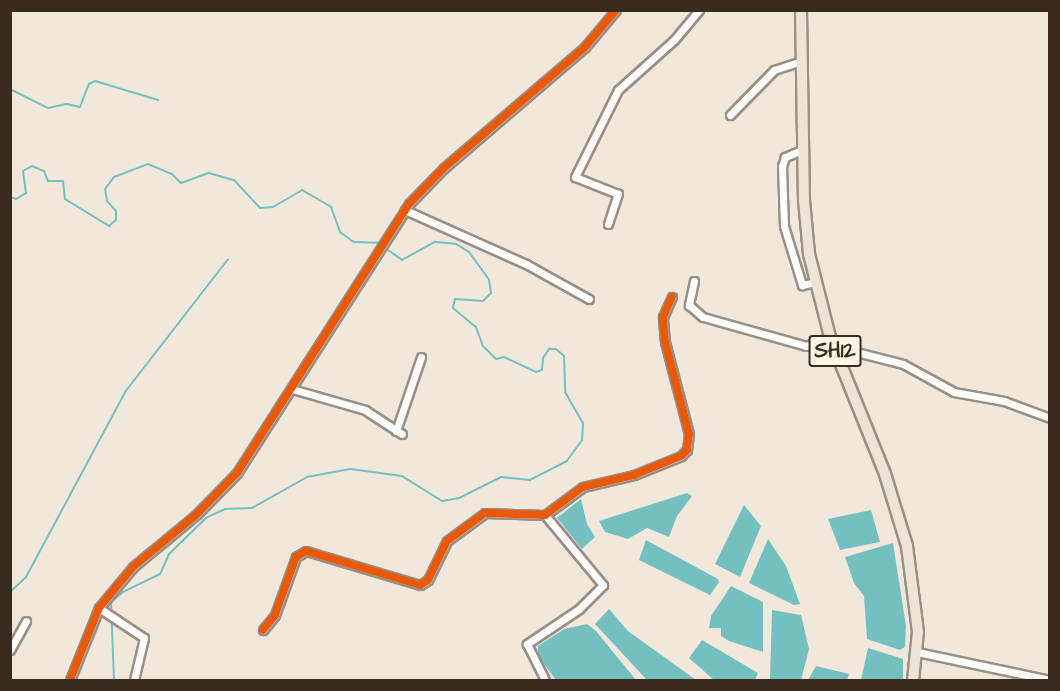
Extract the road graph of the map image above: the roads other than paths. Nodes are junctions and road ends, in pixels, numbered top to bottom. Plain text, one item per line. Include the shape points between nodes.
1 (616, 10) edge
2 (699, 10) edge
3 (801, 10) edge
4 (802, 61) junction
5 (730, 115) dead end
6 (804, 149) junction
7 (405, 210) junction
8 (608, 224) dead end
9 (694, 281) dead end
10 (816, 282) junction
11 (672, 297) dead end
12 (589, 299) dead end
13 (832, 341) junction
14 (421, 357) dead end
15 (292, 389) junction
16 (1050, 418) edge
17 (545, 515) junction
18 (102, 610) junction
19 (26, 621) dead end
20 (263, 630) dead end
21 (10, 650) edge
22 (917, 652) junction
23 (1050, 680) edge
24 (70, 681) edge
25 (134, 681) edge
26 (545, 681) edge
27 (913, 681) edge

1 - 7 street via 585,48 444,168
2 - 8 street via 674,40 618,90 575,177 618,194
3 - 4 main road, SH12
4 - 5 street via 774,70
4 - 6 main road, SH12
6 - 10 main road, SH12 via 804,200
6 - 10 street via 785,157 782,166 784,226 802,285
7 - 12 street via 526,264
7 - 15 street
9 - 13 street via 689,305 703,317 806,346
10 - 13 main road, SH12
11 - 17 street via 664,309 665,342 689,434 687,450 648,470 583,487
13 - 16 street via 903,364 954,392 1004,401
13 - 22 main road, SH12 via 885,474 907,546 915,588
14 - 15 street via 399,433 364,410
15 - 18 street via 224,489 133,567
17 - 20 street via 485,513 447,541 428,580 420,585 306,550 296,557 275,615
17 - 26 street via 603,585 579,609 526,644
18 - 24 street
18 - 25 street via 144,638
19 - 21 street
22 - 23 street
22 - 27 main road, SH12

